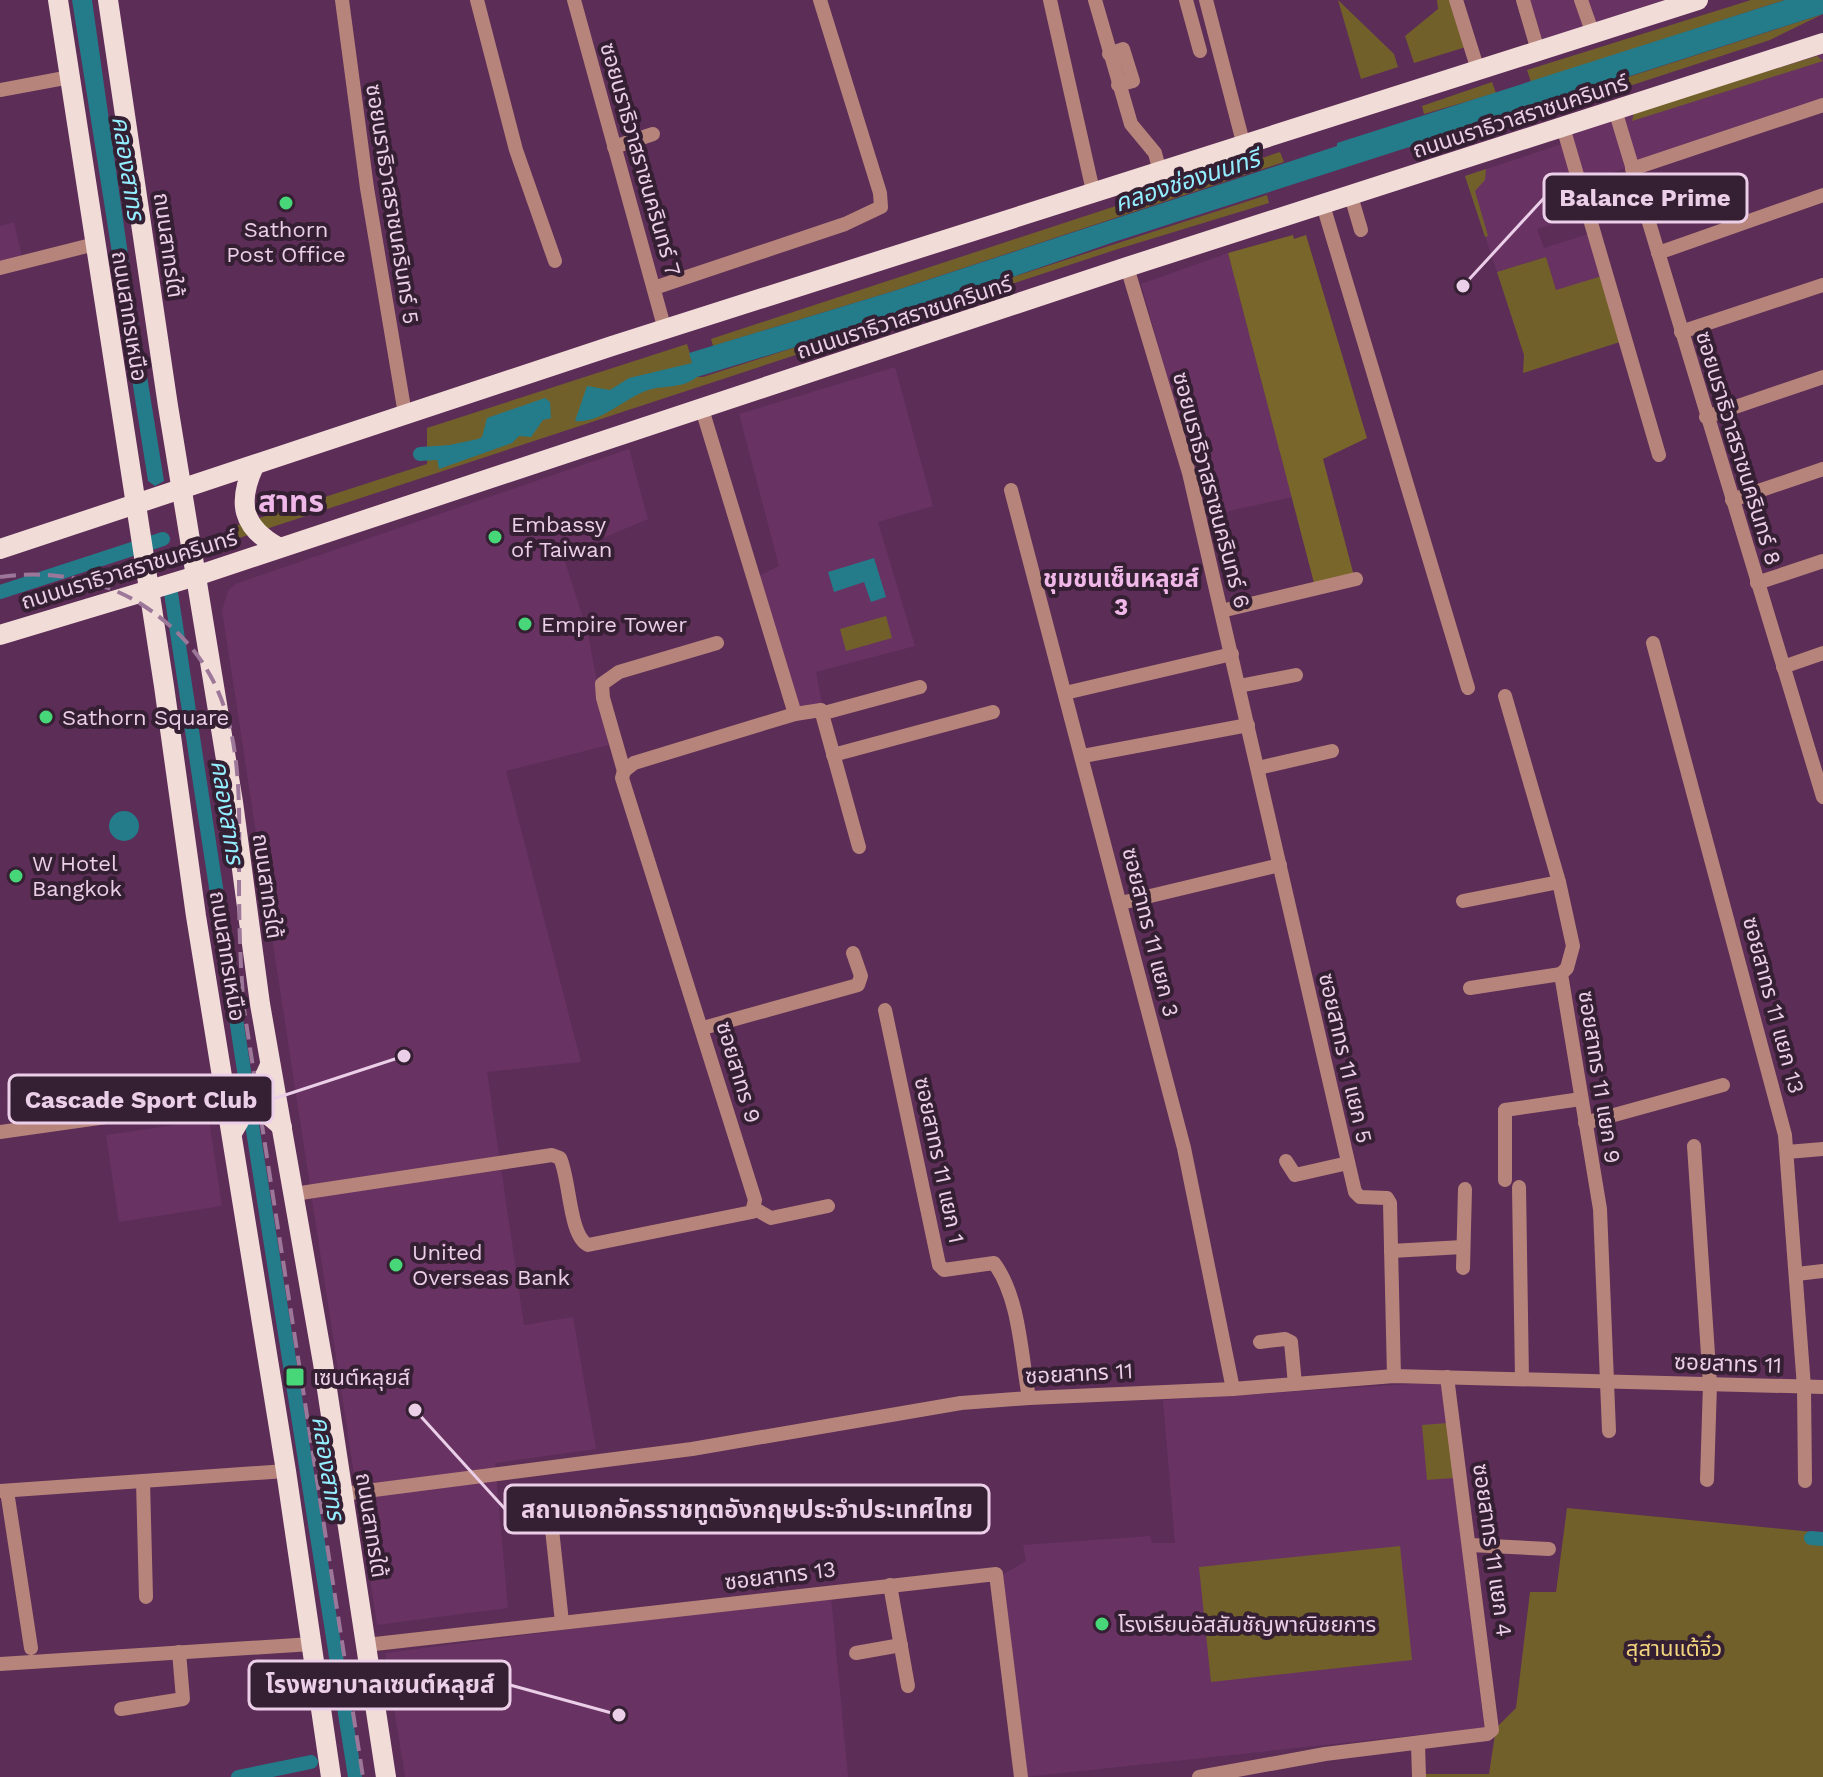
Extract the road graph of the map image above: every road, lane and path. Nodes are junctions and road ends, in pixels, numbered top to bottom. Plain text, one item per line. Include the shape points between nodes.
1 (58, 0) edge
2 (108, 0) edge
3 (342, 0) edge
4 (477, 0) edge
5 (574, 0) edge
6 (820, 0) edge
7 (1050, 0) edge
8 (1095, 0) edge
9 (1186, 0) edge
10 (1206, 0) edge
11 (1456, 0) edge
12 (1523, 0) edge
13 (1581, 0) edge
14 (1698, 0) edge
15 (1593, 34) junction
16 (1823, 43) edge
17 (1200, 51) dead end
18 (1538, 51) junction
19 (1478, 70) junction
20 (70, 77) junction
21 (0, 90) edge
22 (1823, 105) edge
23 (1615, 110) junction
24 (1563, 127) junction
25 (653, 134) dead end
26 (1244, 146) junction
27 (614, 147) junction
28 (1632, 169) junction
29 (1160, 172) junction
30 (1093, 191) junction
31 (1823, 195) edge
32 (1351, 196) junction
33 (1323, 205) junction
34 (1361, 230) dead end
35 (95, 244) junction
36 (1658, 253) junction
37 (555, 261) dead end
38 (1127, 267) junction
39 (0, 268) edge
40 (1823, 285) edge
41 (654, 288) junction
42 (665, 330) junction
43 (1681, 332) junction
44 (1823, 377) edge
45 (702, 409) junction
46 (405, 414) junction
47 (1706, 417) junction
48 (1659, 455) dead end
49 (254, 466) junction
50 (1823, 469) edge
51 (1011, 490) dead end
52 (182, 492) junction
53 (1732, 500) junction
54 (134, 506) junction
55 (278, 547) junction
56 (0, 549) edge
57 (1823, 561) edge
58 (196, 576) junction
59 (1356, 579) dead end
60 (1757, 583) junction
61 (148, 591) junction
62 (1221, 611) junction
63 (0, 635) edge
64 (717, 643) dead end
65 (1653, 643) dead end
66 (1823, 653) edge
67 (1232, 654) junction
68 (1783, 667) junction
69 (1296, 675) dead end
70 (1239, 686) junction
71 (920, 687) dead end
72 (1468, 688) dead end
73 (1065, 693) junction
74 (1505, 696) dead end
75 (993, 712) dead end
76 (824, 713) junction
77 (795, 714) junction
78 (1248, 725) junction
79 (1823, 743) edge
80 (1808, 748) junction
81 (1332, 751) dead end
82 (833, 755) junction
83 (1083, 756) junction
84 (1258, 768) junction
85 (624, 771) junction
86 (1823, 797) edge
87 (859, 847) dead end
88 (1280, 865) junction
89 (1559, 882) junction
90 (1463, 901) dead end
91 (1121, 903) junction
92 (853, 953) dead end
93 (1561, 974) junction
94 (1470, 988) dead end
95 (885, 1010) dead end
96 (703, 1028) junction
97 (270, 1065) junction
98 (1723, 1085) dead end
99 (1581, 1099) junction
100 (226, 1100) junction
101 (1585, 1123) junction
102 (282, 1127) junction
103 (0, 1132) edge
104 (232, 1133) junction
105 (1694, 1146) dead end
106 (1823, 1149) edge
107 (1787, 1152) junction
108 (1286, 1161) dead end
109 (1348, 1163) junction
110 (1505, 1180) dead end
111 (1519, 1187) dead end
112 (1465, 1189) dead end
113 (294, 1194) junction
114 (828, 1206) dead end
115 (755, 1209) junction
116 (1463, 1247) junction
117 (1391, 1251) junction
118 (1463, 1268) dead end
119 (1823, 1271) edge
120 (1797, 1274) junction
121 (1260, 1342) dead end
122 (1394, 1376) junction
123 (1447, 1377) junction
124 (1522, 1379) junction
125 (1607, 1381) junction
126 (1295, 1384) junction
127 (1710, 1384) junction
128 (1804, 1387) junction
129 (1823, 1387) edge
130 (1233, 1389) junction
131 (1029, 1398) junction
132 (1609, 1431) dead end
133 (286, 1471) junction
134 (1707, 1480) dead end
135 (143, 1481) junction
136 (1805, 1481) dead end
137 (4, 1491) edge
138 (343, 1494) junction
139 (551, 1520) dead end
140 (1470, 1545) junction
141 (1549, 1549) dead end
142 (890, 1585) junction
143 (146, 1597) dead end
144 (562, 1622) junction
145 (312, 1644) junction
146 (366, 1645) junction
147 (901, 1645) junction
148 (31, 1648) dead end
149 (179, 1652) junction
150 (856, 1653) dead end
151 (0, 1664) edge
152 (908, 1686) dead end
153 (121, 1709) dead end
154 (1418, 1744) junction
155 (331, 1777) edge
156 (386, 1777) edge
157 (1021, 1777) edge
158 (1199, 1777) edge
159 (1419, 1777) edge

1 - 20 main road, ถนนสาทรเหนือ
2 - 52 main road, ถนนสาทรใต้
3 - 46 street, ซอยนราธิวาสราชนครินทร์ 5
4 - 37 street via 516,150
5 - 27 street, ซอยนราธิวาสราชนครินทร์ 7
6 - 41 street via 881,207
7 - 30 street
8 - 29 street via 1131,124 1155,153
9 - 17 street
10 - 26 street
11 - 19 street
12 - 18 street
13 - 15 street
14 - 15 main road
15 - 18 main road
16 - 23 main road, ถนนนราธิวาสราชนครินทร์
18 - 19 main road
19 - 26 main road
20 - 21 street
20 - 35 main road, ถนนสาทรเหนือ
22 - 28 street
23 - 24 main road, ถนนนราธิวาสราชนครินทร์
23 - 28 street, ซอยนราธิวาสราชนครินทร์ 8
24 - 32 main road, ถนนนราธิวาสราชนครินทร์
24 - 48 street
25 - 27 street
26 - 29 main road
27 - 41 street, ซอยนราธิวาสราชนครินทร์ 7
28 - 36 street, ซอยนราธิวาสราชนครินทร์ 8
29 - 30 main road
30 - 42 main road
31 - 36 street
32 - 33 main road, ถนนนราธิวาสราชนครินทร์
32 - 34 street
33 - 38 main road, ถนนนราธิวาสราชนครินทร์
33 - 72 street
35 - 39 street
35 - 54 main road, ถนนสาทรเหนือ
36 - 43 street, ซอยนราธิวาสราชนครินทร์ 8
38 - 45 main road, ถนนนราธิวาสราชนครินทร์
38 - 62 street, ซอยนราธิวาสราชนครินทร์ 6 via 1181,445
40 - 43 street
41 - 42 street, ซอยนราธิวาสราชนครินทร์ 7
42 - 46 main road
43 - 47 street, ซอยนราธิวาสราชนครินทร์ 8
44 - 47 street
45 - 55 main road, ถนนนราธิวาสราชนครินทร์
45 - 77 street
46 - 49 main road
47 - 53 street, ซอยนราธิวาสราชนครินทร์ 8
49 - 52 main road
49 - 55 main road via 245,486 247,517 260,537
50 - 53 street
51 - 73 street, ซอยสาทร 11 แยก 3
52 - 54 main road
52 - 58 main road, ถนนสาทรใต้
53 - 60 street, ซอยนราธิวาสราชนครินทร์ 8
54 - 56 main road
54 - 61 main road, ถนนสาทรเหนือ
55 - 58 main road, ถนนนราธิวาสราชนครินทร์
57 - 60 street
58 - 61 main road, ถนนนราธิวาสราชนครินทร์
58 - 97 main road, ถนนสาทรใต้
59 - 62 street
60 - 68 street, ซอยนราธิวาสราชนครินทร์ 8
61 - 63 main road, ถนนนราธิวาสราชนครินทร์
61 - 100 main road, ถนนสาทรเหนือ
62 - 67 street, ซอยนราธิวาสราชนครินทร์ 6
64 - 85 street, ซอยสาทร 9 via 619,672 602,684
65 - 107 street, ซอยสาทร 11 แยก 13 via 1770,1071
66 - 68 street
67 - 70 street, ซอยนราธิวาสราชนครินทร์ 6
67 - 73 street
68 - 80 street, ซอยนราธิวาสราชนครินทร์ 8
69 - 70 street
70 - 78 street, ซอยนราธิวาสราชนครินทร์ 6
71 - 76 street
73 - 83 street, ซอยสาทร 11 แยก 3
74 - 89 street, ซอยสาทร 11 แยก 9
75 - 82 street
76 - 77 street via 818,709
76 - 82 street
77 - 85 street via 634,763
78 - 83 street
78 - 84 street, ซอยสาทร 11 แยก 5
79 - 80 street
80 - 86 street, ซอยนราธิวาสราชนครินทร์ 8
81 - 84 street
82 - 87 street
83 - 91 street, ซอยสาทร 11 แยก 3
84 - 88 street, ซอยสาทร 11 แยก 5
85 - 96 street, ซอยสาทร 9
88 - 91 street
88 - 109 street, ซอยสาทร 11 แยก 5
89 - 90 street
89 - 93 street, ซอยสาทร 11 แยก 9 via 1573,946
91 - 130 street, ซอยสาทร 11 แยก 3 via 1184,1148
92 - 96 street via 861,976 858,985
93 - 94 street
93 - 99 street, ซอยสาทร 11 แยก 9
95 - 131 street, ซอยสาทร 11 แยก 1 via 939,1265 944,1270 994,1263 1000,1271
96 - 115 street, ซอยสาทร 9
97 - 100 main road via 261,1086
97 - 102 main road, ถนนสาทรใต้
98 - 101 street
99 - 101 street, ซอยสาทร 11 แยก 9
99 - 110 street via 1505,1110
100 - 103 street
100 - 104 main road, ถนนสาทรเหนือ
101 - 125 street, ซอยสาทร 11 แยก 9 via 1601,1220
102 - 104 main road via 266,1112 255,1111 239,1118
102 - 113 main road, ถนนสาทรใต้
104 - 133 main road, ถนนสาทรเหนือ
105 - 127 street
106 - 107 street
107 - 120 street, ซอยสาทร 11 แยก 13
108 - 109 street via 1295,1175
109 - 117 street, ซอยสาทร 11 แยก 5 via 1357,1196 1390,1203
111 - 124 street
112 - 116 street
113 - 115 street via 552,1155 566,1170 577,1236 588,1245
113 - 138 main road, ถนนสาทรใต้
114 - 115 street via 771,1218
116 - 117 street
116 - 118 street
117 - 122 street, ซอยสาทร 11 แยก 5
119 - 120 street
120 - 128 street, ซอยสาทร 11 แยก 13
121 - 126 street via 1290,1341
122 - 123 street, ซอยสาทร 11
122 - 126 street, ซอยสาทร 11
123 - 124 street, ซอยสาทร 11
123 - 140 street, ซอยสาทร 11 แยก 4
124 - 125 street, ซอยสาทร 11
125 - 127 street, ซอยสาทร 11
125 - 132 street, ซอยสาทร 11 แยก 9
126 - 130 street, ซอยสาทร 11
127 - 128 street, ซอยสาทร 11
127 - 134 street
128 - 129 street, ซอยสาทร 11
128 - 136 street, ซอยสาทร 11 แยก 13
130 - 131 street, ซอยสาทร 11
131 - 138 street, ซอยสาทร 11 via 961,1403 688,1449
133 - 135 street
133 - 145 main road, ถนนสาทรเหนือ
135 - 137 street
135 - 143 street
137 - 148 street
138 - 146 main road, ถนนสาทรใต้
139 - 144 street
140 - 141 street
140 - 154 street, ซอยสาทร 11 แยก 4 via 1492,1730
142 - 144 street, ซอยสาทร 13
142 - 147 street
142 - 157 street, ซอยสาทร 13 via 998,1575
144 - 146 street, ซอยสาทร 13
145 - 149 street
145 - 155 main road, ถนนสาทรเหนือ
146 - 156 main road, ถนนสาทรใต้
147 - 150 street
147 - 152 street
149 - 151 street
149 - 153 street via 183,1699
154 - 158 street
154 - 159 street

